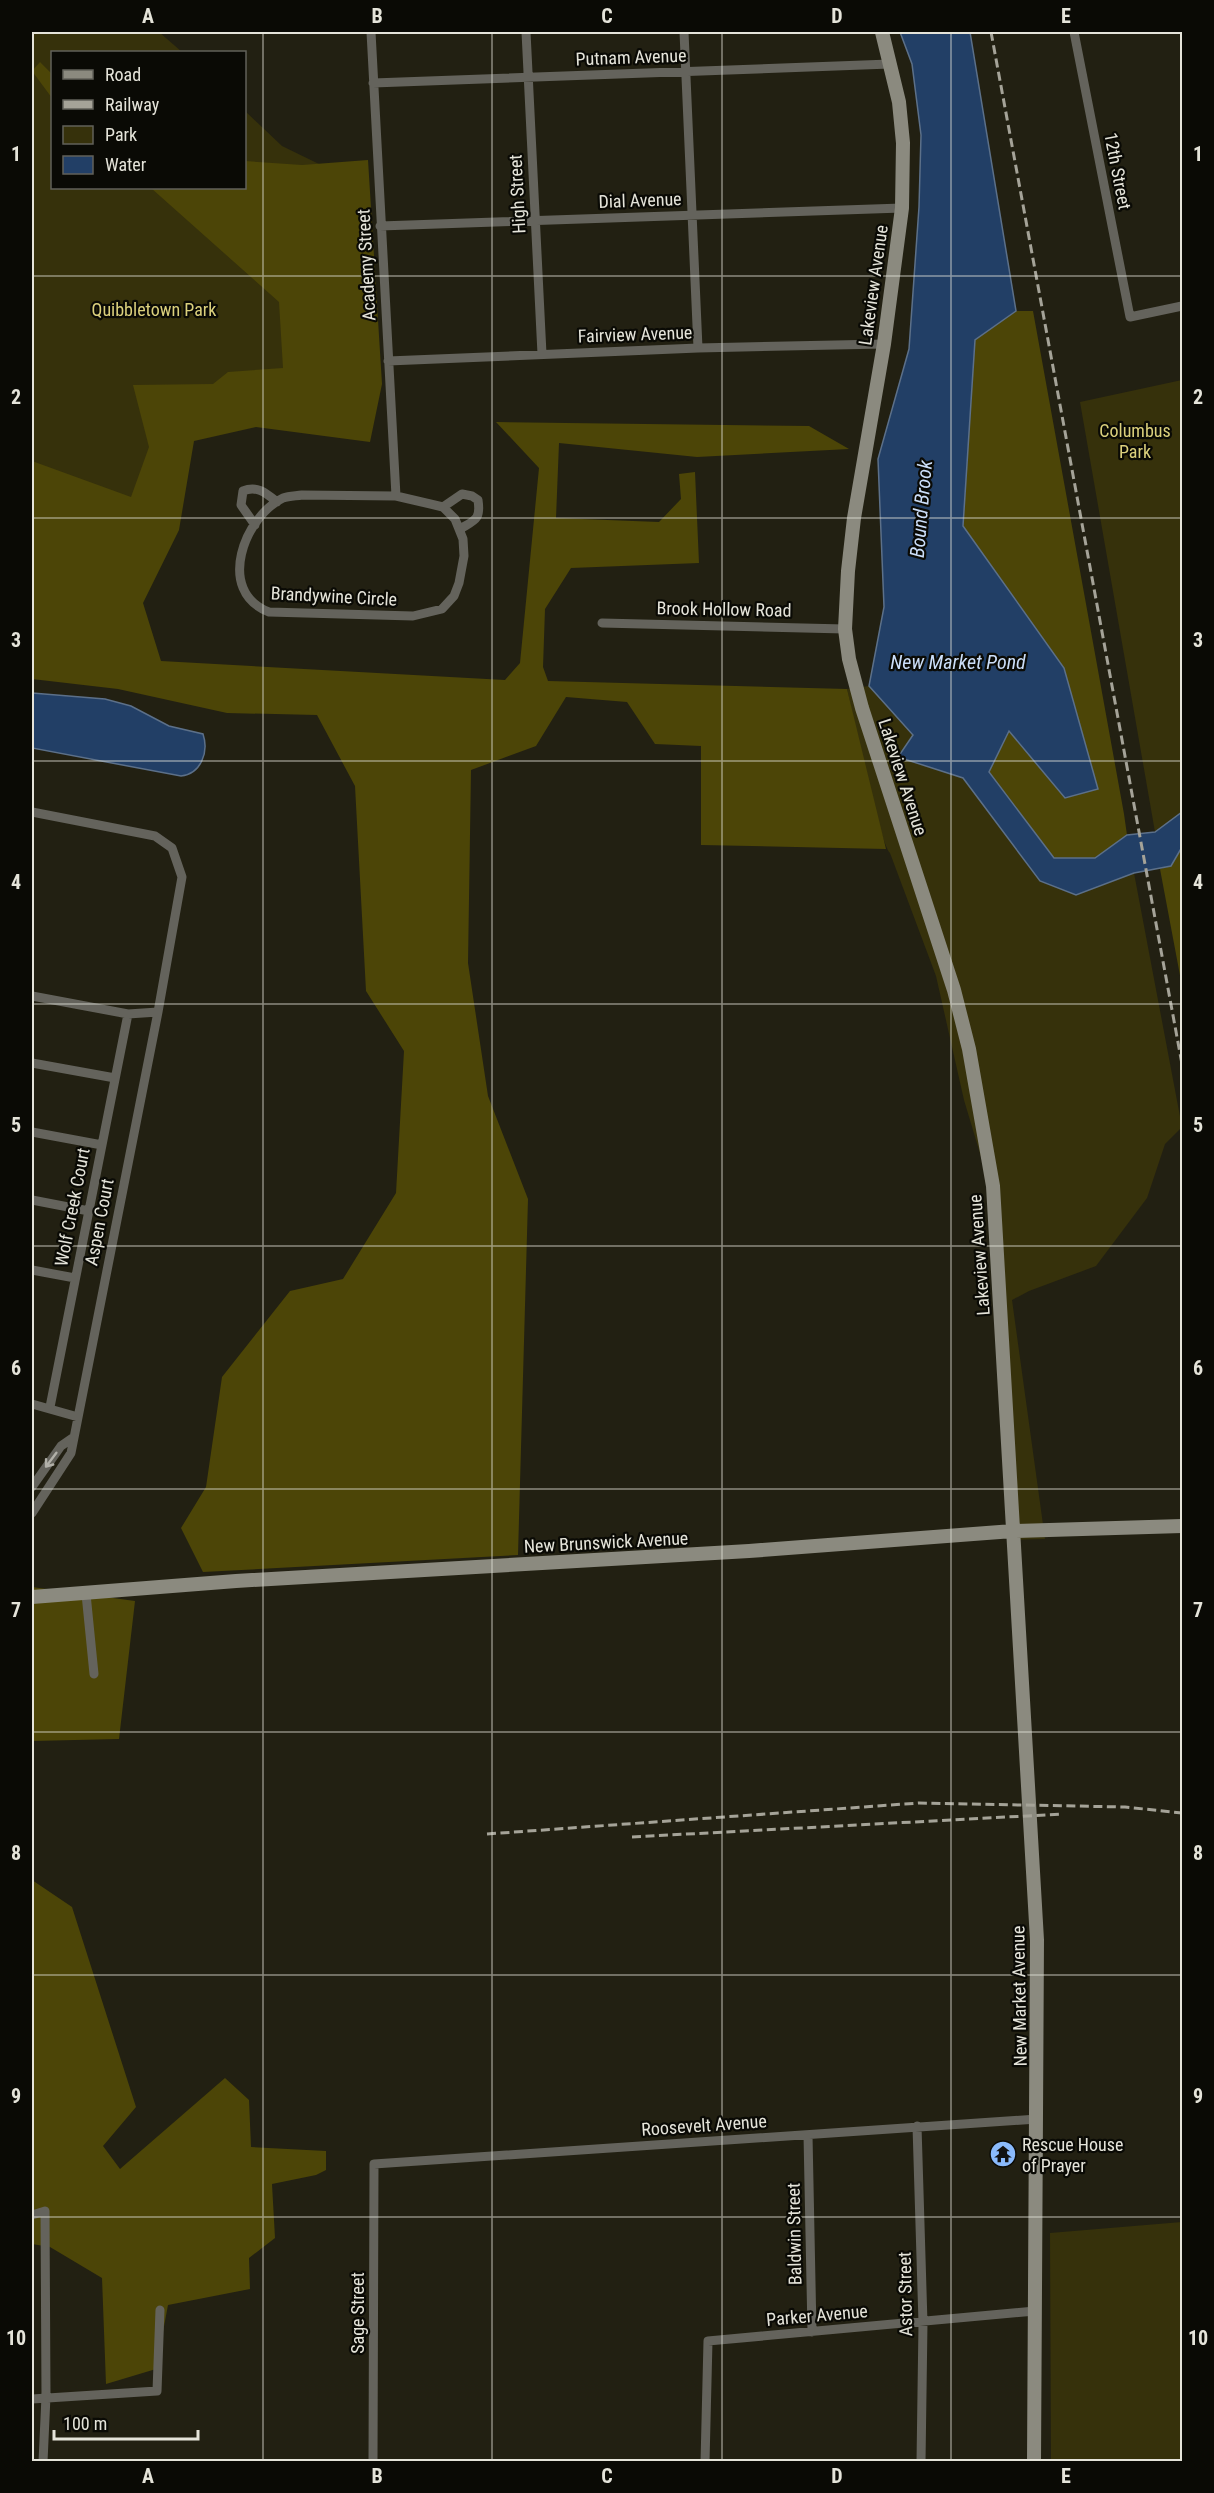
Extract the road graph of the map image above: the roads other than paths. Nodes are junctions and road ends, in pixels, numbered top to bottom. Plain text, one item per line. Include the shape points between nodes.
1 (371, 32) edge
2 (526, 32) edge
3 (684, 32) edge
4 (882, 32) edge
5 (1074, 32) edge
6 (890, 64) junction
7 (686, 72) junction
8 (527, 76) junction
9 (373, 83) junction
10 (902, 208) junction
11 (692, 216) junction
12 (535, 220) junction
13 (380, 226) junction
14 (1182, 306) edge
15 (884, 344) junction
16 (698, 348) junction
17 (542, 354) junction
18 (388, 361) junction
19 (396, 496) junction
20 (277, 502) junction
21 (443, 507) junction
22 (255, 525) junction
23 (460, 529) junction
24 (602, 623) dead end
25 (845, 629) junction
26 (32, 812) edge
27 (32, 996) edge
28 (158, 1012) junction
29 (128, 1014) junction
30 (32, 1063) edge
31 (115, 1078) junction
32 (32, 1132) edge
33 (102, 1145) junction
34 (32, 1200) edge
35 (88, 1211) junction
36 (32, 1270) edge
37 (75, 1278) junction
38 (32, 1404) edge
39 (50, 1407) junction
40 (78, 1417) junction
41 (74, 1437) junction
42 (32, 1487) edge
43 (32, 1513) edge
44 (1182, 1526) edge
45 (1013, 1531) junction
46 (86, 1594) junction
47 (32, 1597) edge
48 (94, 1674) dead end
49 (1037, 2119) junction
50 (917, 2126) junction
51 (808, 2135) junction
52 (374, 2164) joint
53 (32, 2215) edge
54 (160, 2310) dead end
55 (1035, 2311) junction
56 (924, 2323) junction
57 (812, 2332) junction
58 (46, 2396) junction
59 (32, 2399) edge
60 (43, 2462) edge
61 (373, 2462) edge
62 (705, 2462) edge
63 (921, 2462) edge
64 (1034, 2462) edge

1 - 9 street, Academy Street
2 - 8 street, High Street
3 - 7 street
4 - 6 main road, Lakeview Avenue
5 - 14 street, 12th Street via 1130,317
6 - 7 street, Putnam Avenue
6 - 10 main road, Lakeview Avenue via 903,143
7 - 8 street, Putnam Avenue
7 - 11 street
8 - 9 street, Putnam Avenue
8 - 12 street, High Street
9 - 13 street, Academy Street
10 - 11 street, Dial Avenue
10 - 15 main road, Lakeview Avenue
11 - 12 street, Dial Avenue
11 - 16 street
12 - 13 street, Dial Avenue
12 - 17 street, High Street
13 - 18 street, Academy Street
15 - 16 street, Fairview Avenue
15 - 25 main road, Lakeview Avenue via 854,518
16 - 17 street, Fairview Avenue
17 - 18 street, Fairview Avenue
18 - 19 street, Academy Street
19 - 20 street via 302,495
19 - 21 street
20 - 22 street, Brandywine Circle
20 - 22 street via 252,488 243,492 241,505
21 - 23 street
21 - 23 street via 462,494 478,500 477,519
22 - 23 street, Brandywine Circle via 243,552 239,576 244,593 260,608 269,612 412,616 438,611 454,596 464,556
24 - 25 street, Brook Hollow Road
25 - 45 main road, Lakeview Avenue via 862,708 954,990 979,1106 993,1186
26 - 28 street, Aspen Court via 155,836 172,848 182,876
27 - 29 street
28 - 29 street
28 - 40 street, Aspen Court
29 - 31 street, Wolf Creek Court
30 - 31 street
31 - 33 street, Wolf Creek Court
32 - 33 street
33 - 35 street, Wolf Creek Court
34 - 35 street
35 - 37 street, Wolf Creek Court
36 - 37 street
37 - 39 street, Wolf Creek Court
38 - 39 street
39 - 40 street
40 - 41 street, Aspen Court
41 -> 42 street via 61,1446
41 - 43 street, Aspen Court via 71,1453
44 - 45 main road, New Brunswick Avenue
45 - 46 main road, New Brunswick Avenue
45 - 49 main road, New Market Avenue via 1037,1940
46 - 47 main road, New Brunswick Avenue
46 - 48 street
49 - 50 street, Roosevelt Avenue
49 - 55 main road, New Market Avenue
50 - 51 street, Roosevelt Avenue
50 - 56 street, Astor Street
51 - 52 street, Roosevelt Avenue
51 - 57 street, Baldwin Street
52 - 61 street, Sage Street
53 - 58 street via 45,2211
54 - 58 street via 157,2391
55 - 56 street, Parker Avenue
55 - 64 main road, New Market Avenue
56 - 57 street, Parker Avenue
56 - 63 street, Astor Street
57 - 62 street, Parker Avenue via 708,2341
58 - 59 street
58 - 60 street

